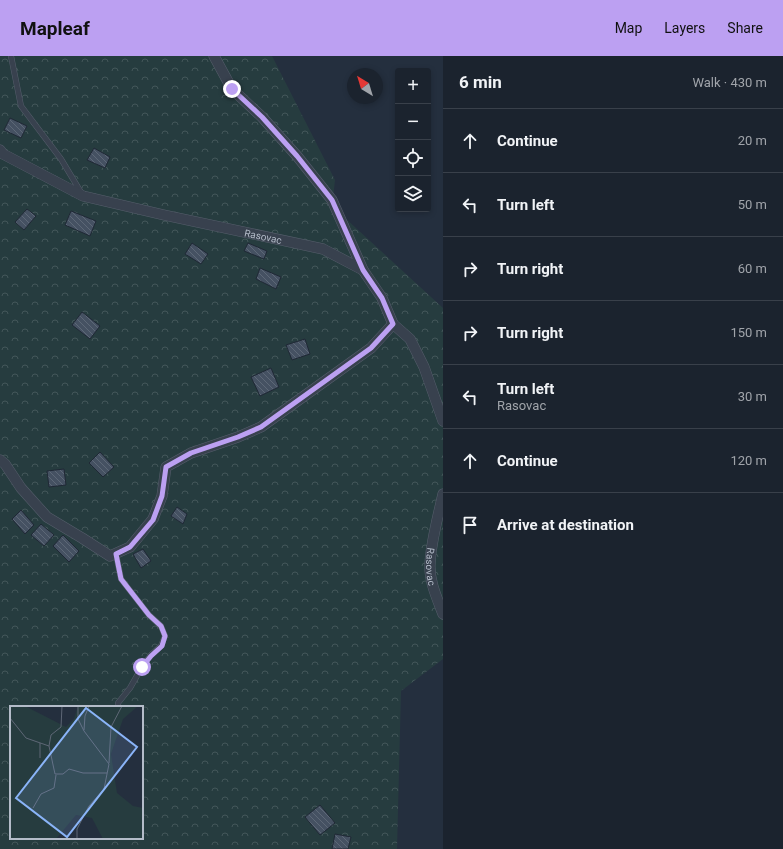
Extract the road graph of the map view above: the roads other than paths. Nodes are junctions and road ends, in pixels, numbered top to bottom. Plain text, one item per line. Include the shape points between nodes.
1 (11, 56) edge
2 (214, 56) edge
3 (0, 150) edge
4 (83, 196) junction
5 (363, 270) junction
6 (393, 324) junction
7 (443, 421) edge
8 (0, 460) edge
9 (443, 494) edge
10 (116, 554) junction
11 (443, 614) edge
12 (118, 706) edge

1 - 4 lane via 21,106 61,159
2 - 5 street via 232,89 262,117 332,200
3 - 4 street, Rasovac via 3,154
4 - 5 street, Rasovac via 323,249
5 - 6 street, Rasovac via 382,298
6 - 7 street, Rasovac via 410,339 424,367
6 - 10 street via 371,348 261,427 191,453 166,467 162,496 153,520 130,547
8 - 10 street via 47,517 110,556
9 - 11 street, Rasovac via 430,565 433,587
10 - 12 lane via 121,579 149,615 161,626 165,636 162,646 142,667

